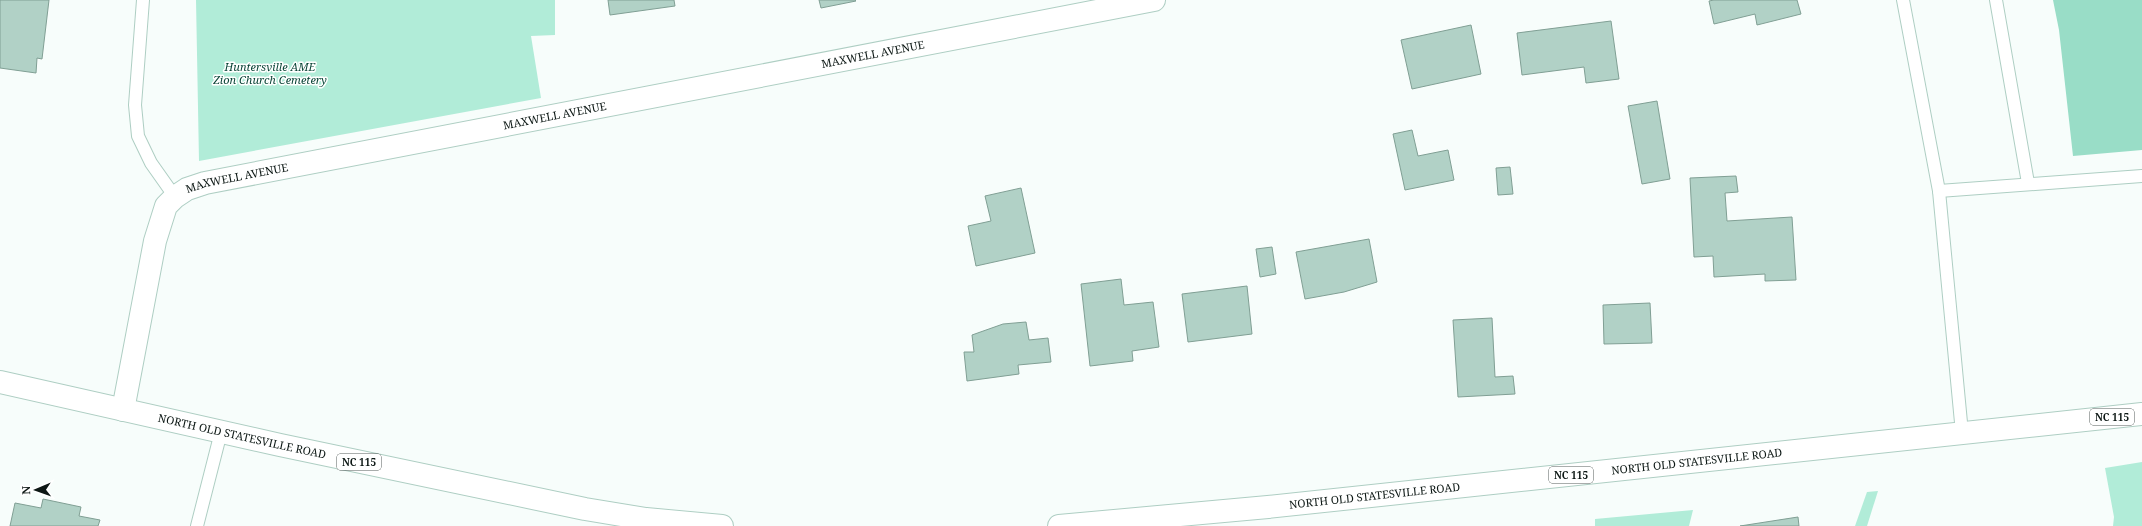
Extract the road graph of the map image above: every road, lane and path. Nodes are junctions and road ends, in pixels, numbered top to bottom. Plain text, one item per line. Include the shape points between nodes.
1 (143, 0) edge
2 (1154, 0) edge
3 (1903, 0) edge
4 (1996, 0) edge
5 (2142, 176) edge
6 (2028, 183) junction
7 (1939, 192) junction
8 (175, 197) junction
9 (0, 382) edge
10 (123, 410) junction
11 (2142, 414) edge
12 (221, 432) junction
13 (1962, 433) junction
14 (197, 526) edge
15 (722, 526) edge
16 (1059, 526) edge

1 - 8 lane via 135,105 138,136 151,163
2 - 8 main road, MAXWELL AVENUE via 205,183 186,189
3 - 7 lane
4 - 6 lane
5 - 6 lane
6 - 7 lane
7 - 13 lane
8 - 10 main road, MAXWELL AVENUE via 166,206 155,241
9 - 10 main road, NORTH OLD STATESVILLE ROAD / NC 115
10 - 12 main road, NORTH OLD STATESVILLE ROAD / NC 115
11 - 13 main road, NORTH OLD STATESVILLE ROAD / NC 115
12 - 14 lane
12 - 15 main road, NORTH OLD STATESVILLE ROAD / NC 115 via 585,509 646,519
13 - 16 main road, NORTH OLD STATESVILLE ROAD / NC 115 via 1283,505

